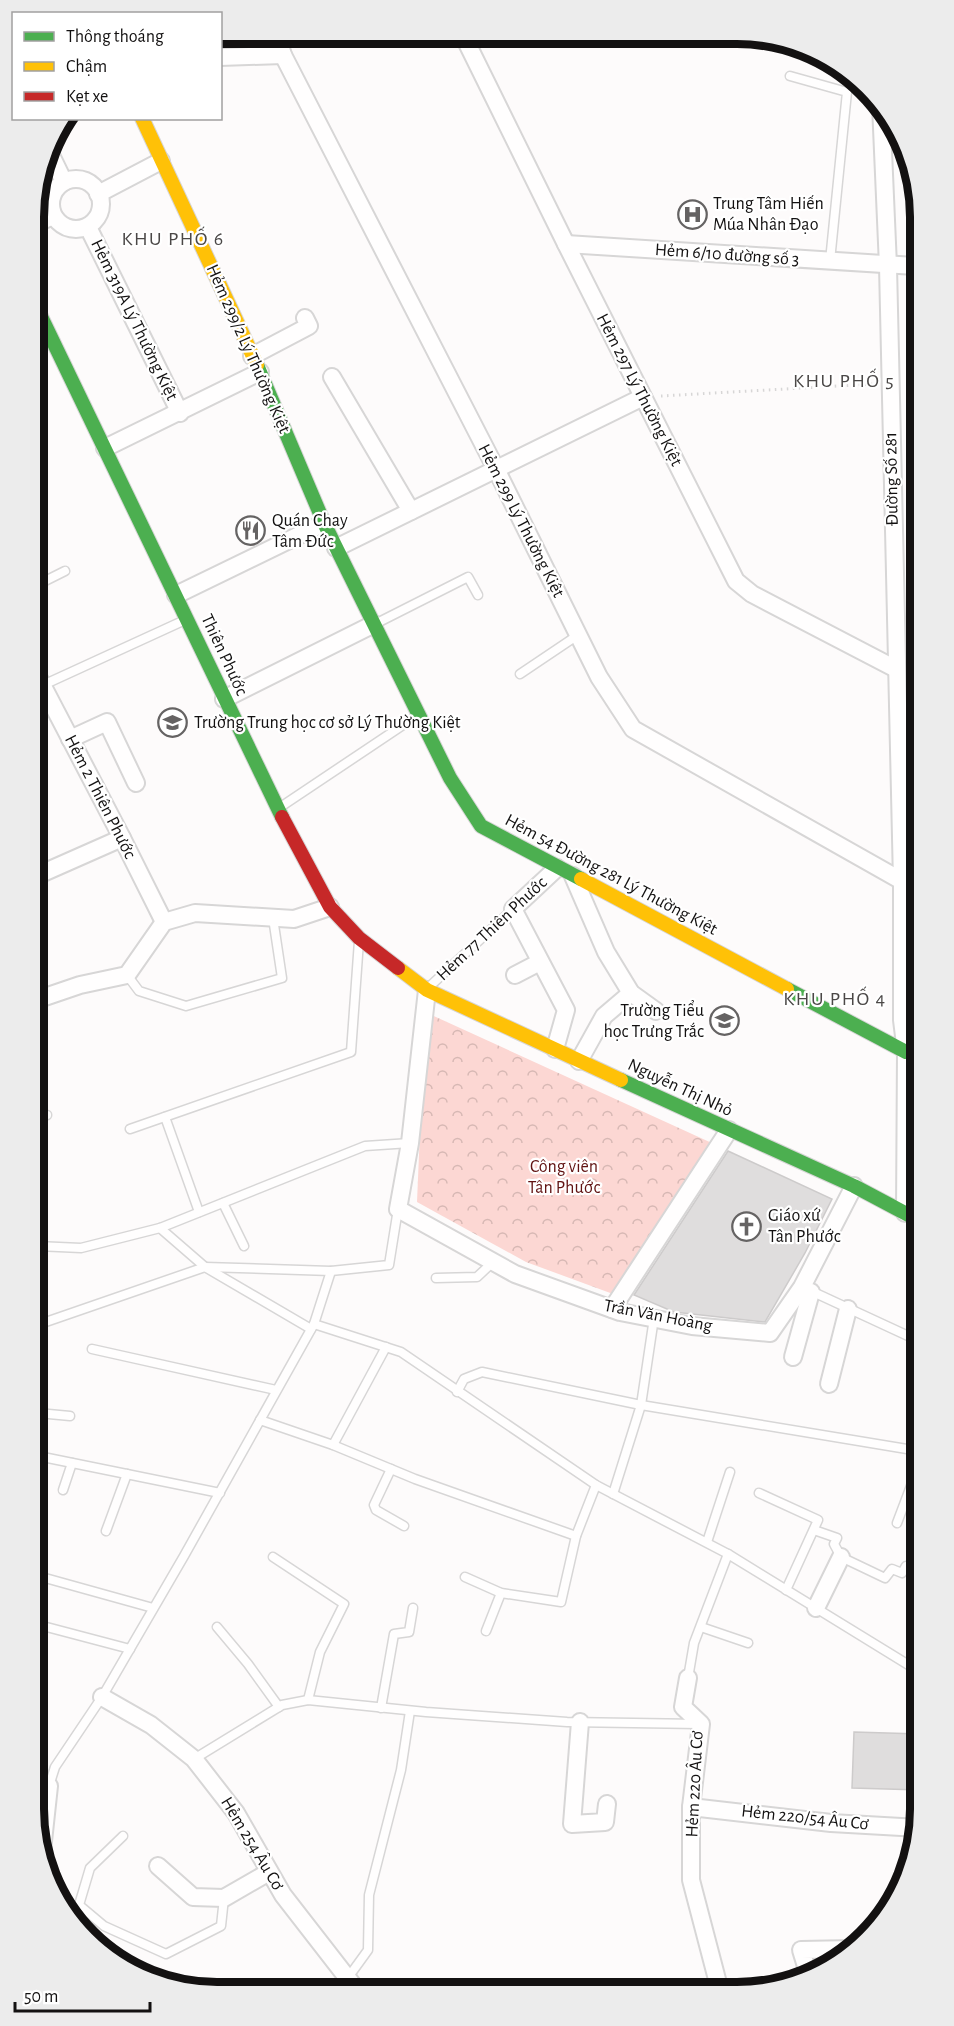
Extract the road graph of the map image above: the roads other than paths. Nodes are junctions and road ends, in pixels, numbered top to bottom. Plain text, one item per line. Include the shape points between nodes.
1 (280, 44) edge
2 (468, 44) edge
3 (283, 55) junction
4 (222, 57) edge
5 (790, 76) dead end
6 (143, 120) edge
7 (884, 126) edge
8 (53, 160) edge
9 (161, 161) junction
10 (64, 182) junction
11 (98, 194) junction
12 (53, 216) junction
13 (44, 220) edge
14 (88, 227) junction
15 (566, 244) junction
16 (830, 262) junction
17 (888, 266) junction
18 (910, 266) edge
19 (305, 318) dead end
20 (44, 323) edge
21 (252, 356) junction
22 (260, 372) junction
23 (332, 377) dead end
24 (643, 397) junction
25 (180, 413) junction
26 (105, 448) junction
27 (496, 470) junction
28 (411, 511) junction
29 (324, 523) junction
30 (336, 548) junction
31 (65, 571) dead end
32 (44, 582) edge
33 (176, 595) junction
34 (478, 595) dead end
35 (186, 620) junction
36 (374, 624) junction
37 (578, 635) junction
38 (896, 669) junction
39 (520, 674) dead end
40 (44, 679) edge
41 (44, 694) edge
42 (224, 699) junction
43 (418, 714) junction
44 (70, 739) junction
45 (136, 783) dead end
46 (278, 809) junction
47 (122, 838) junction
48 (557, 868) junction
49 (44, 872) edge
50 (573, 876) junction
51 (902, 881) junction
52 (330, 907) junction
53 (513, 909) junction
54 (273, 918) junction
55 (164, 922) junction
56 (359, 938) junction
57 (540, 962) junction
58 (128, 975) junction
59 (514, 975) dead end
60 (427, 990) junction
61 (631, 993) junction
62 (44, 997) edge
63 (656, 1011) dead end
64 (910, 1019) edge
65 (555, 1049) junction
66 (906, 1052) junction
67 (579, 1061) junction
68 (165, 1117) junction
69 (130, 1129) dead end
70 (729, 1130) junction
71 (410, 1143) junction
72 (910, 1161) edge
73 (854, 1186) junction
74 (223, 1203) junction
75 (398, 1209) junction
76 (199, 1212) junction
77 (910, 1215) edge
78 (160, 1228) junction
79 (44, 1246) edge
80 (244, 1246) dead end
81 (493, 1262) junction
82 (205, 1267) junction
83 (331, 1271) junction
84 (436, 1278) dead end
85 (807, 1290) junction
86 (848, 1308) junction
87 (612, 1309) junction
88 (654, 1318) junction
89 (44, 1323) edge
90 (313, 1327) junction
91 (910, 1337) edge
92 (386, 1347) junction
93 (92, 1349) dead end
94 (793, 1357) dead end
95 (829, 1384) dead end
96 (276, 1390) junction
97 (458, 1392) junction
98 (641, 1404) junction
99 (44, 1414) edge
100 (70, 1416) dead end
101 (260, 1420) junction
102 (333, 1445) junction
103 (910, 1449) edge
104 (44, 1457) edge
105 (72, 1463) junction
106 (391, 1469) junction
107 (730, 1472) dead end
108 (127, 1474) junction
109 (596, 1485) junction
110 (63, 1490) dead end
111 (220, 1493) junction
112 (759, 1493) dead end
113 (613, 1494) junction
114 (910, 1498) edge
115 (897, 1523) dead end
116 (404, 1526) dead end
117 (814, 1530) junction
118 (106, 1531) dead end
119 (576, 1536) junction
120 (707, 1542) junction
121 (728, 1554) junction
122 (273, 1557) dead end
123 (842, 1557) junction
124 (910, 1567) edge
125 (465, 1577) dead end
126 (44, 1578) edge
127 (786, 1590) junction
128 (501, 1593) junction
129 (153, 1608) junction
130 (413, 1608) dead end
131 (816, 1608) junction
132 (44, 1626) edge
133 (700, 1627) junction
134 (217, 1628) dead end
135 (486, 1631) dead end
136 (748, 1643) dead end
137 (130, 1649) junction
138 (910, 1666) edge
139 (688, 1678) joint
140 (102, 1697) junction
141 (308, 1700) junction
142 (279, 1707) junction
143 (381, 1708) junction
144 (410, 1711) junction
145 (580, 1722) junction
146 (700, 1724) junction
147 (194, 1759) junction
148 (44, 1786) edge
149 (607, 1804) dead end
150 (691, 1807) junction
151 (909, 1827) edge
152 (123, 1836) dead end
153 (158, 1866) dead end
154 (269, 1872) junction
155 (224, 1898) junction
156 (839, 1949) edge
157 (806, 1968) edge
158 (349, 1982) edge
159 (352, 1982) edge
160 (718, 1982) edge

1 - 3 street, Hẻm 299 Lý Thường Kiệt
2 - 15 street, Hẻm 297 Lý Thường Kiệt
3 - 4 street
3 - 27 street, Hẻm 299 Lý Thường Kiệt
5 - 16 lane via 847,92
6 - 9 street, Hẻm 299/2 Lý Thường Kiệt
7 - 17 street, Đường Số 281
8 - 10 street
9 - 11 street
9 - 21 street, Hẻm 299/2 Lý Thường Kiệt
10 - 11 street via 87,182
10 - 12 street via 53,193
11 - 14 street via 98,216
12 - 13 street
12 - 14 street via 72,230
14 - 25 street, Hẻm 319A Lý Thường Kiệt
15 - 16 street, Hẻm 6/10 đường số 3
15 - 24 street, Hẻm 297 Lý Thường Kiệt
16 - 17 street, Hẻm 6/10 đường số 3
17 - 18 street, Hẻm 6/10 đường số 3
17 - 38 street, Đường Số 281
19 - 21 street via 309,326
20 - 26 street, Thiên Phước
21 - 22 street, Hẻm 299/2 Lý Thường Kiệt
22 - 25 street
22 - 29 street, Hẻm 299/2 Lý Thường Kiệt
23 - 28 street
24 - 27 street
24 - 38 street, Hẻm 297 Lý Thường Kiệt via 736,581 752,594
25 - 26 street
26 - 33 street, Thiên Phước
27 - 28 street
27 - 37 street, Hẻm 299 Lý Thường Kiệt
28 - 30 street
29 - 30 street, Hẻm 299/2 Lý Thường Kiệt
29 - 33 street
30 - 36 street, Hẻm 54 Đường 281 Lý Thường Kiệt
31 - 32 lane
33 - 35 street, Thiên Phước
34 - 36 lane via 468,577
35 - 40 lane
35 - 42 street, Thiên Phước
36 - 42 street
36 - 43 street, Hẻm 54 Đường 281 Lý Thường Kiệt
37 - 39 lane
37 - 51 street, Hẻm 299 Lý Thường Kiệt via 599,677 633,729
38 - 51 street, Đường Số 281
41 - 44 street, Hẻm 2 Thiên Phước
42 - 46 street, Thiên Phước
43 - 46 lane
43 - 48 street, Hẻm 54 Đường 281 Lý Thường Kiệt via 450,778 481,826
44 - 45 street via 107,722
44 - 47 street, Hẻm 2 Thiên Phước
46 - 52 street, Thiên Phước
47 - 49 street
47 - 55 street, Hẻm 2 Thiên Phước
48 - 50 street, Hẻm 54 Đường 281 Lý Thường Kiệt
48 - 53 street, Hẻm 77 Thiên Phước
50 - 61 street via 606,952
50 - 66 street, Hẻm 54 Đường 281 Lý Thường Kiệt
51 - 64 street, Đường Số 281
52 - 54 street via 294,919
52 - 56 street, Thiên Phước
53 - 57 street
53 - 60 lane, Hẻm 77 Thiên Phước
54 - 55 street via 195,913
54 - 58 lane via 282,978 186,1006 139,991
55 - 58 street
56 - 60 street, Thiên Phước
56 - 68 lane via 351,1052
57 - 59 street
57 - 65 street via 566,1010
58 - 62 street
60 - 65 street, Nguyễn Thị Nhỏ
60 - 71 street
61 - 63 street
61 - 67 street via 604,1016
64 - 66 street, Đường Số 281
65 - 67 street, Nguyễn Thị Nhỏ
66 - 72 street, Đường Số 281
67 - 70 street, Nguyễn Thị Nhỏ
68 - 69 lane
68 - 76 lane
70 - 73 street, Nguyễn Thị Nhỏ
70 - 87 street
71 - 74 lane via 365,1146
71 - 75 street
73 - 77 street, Nguyễn Thị Nhỏ
73 - 85 street, Trần Văn Hoàng
74 - 76 lane
74 - 80 lane
75 - 81 street, Trần Văn Hoàng
75 - 83 lane via 389,1264
76 - 78 lane
78 - 79 lane via 81,1248
78 - 82 lane
81 - 84 lane via 477,1277
81 - 87 street, Trần Văn Hoàng via 515,1274
82 - 83 lane
82 - 89 lane
82 - 90 lane
83 - 90 lane
85 - 86 lane
85 - 88 street, Trần Văn Hoàng via 770,1333 692,1326
85 - 94 street
86 - 91 lane
86 - 95 street
87 - 88 street, Trần Văn Hoàng
88 - 98 lane
90 - 92 lane
90 - 96 lane
92 - 97 lane via 401,1352
92 - 102 lane
93 - 96 lane
96 - 101 lane
97 - 98 lane via 464,1379 482,1372
97 - 109 lane
98 - 103 lane
98 - 113 lane
99 - 100 lane
101 - 102 lane
101 - 111 lane
102 - 106 lane
104 - 105 lane
105 - 108 lane
105 - 110 lane
106 - 116 lane via 374,1505
106 - 119 lane
107 - 120 lane
108 - 111 lane
108 - 118 lane
109 - 113 lane
109 - 119 lane
111 - 129 lane
112 - 117 lane via 818,1520
113 - 120 lane
114 - 115 lane
117 - 123 lane via 837,1538 834,1544
117 - 127 lane
119 - 128 lane via 561,1602
120 - 121 lane
121 - 127 lane
121 - 133 lane, Hẻm 220 Âu Cơ
122 - 141 lane via 344,1604 320,1652
123 - 124 lane via 885,1578 892,1569 902,1574 906,1566
123 - 131 street
125 - 128 lane
126 - 129 lane
127 - 131 lane
128 - 135 lane
129 - 137 lane
130 - 143 lane via 409,1632 394,1634
131 - 138 lane
132 - 137 lane
133 - 136 lane
133 - 139 lane, Hẻm 220 Âu Cơ
134 - 142 lane
137 - 140 lane
139 - 146 street, Hẻm 220 Âu Cơ via 683,1707
140 - 147 street, Hẻm 254 Âu Cơ via 151,1725
140 - 148 lane
141 - 142 lane
141 - 143 lane
142 - 147 lane
143 - 144 lane
144 - 145 lane
144 - 159 lane via 401,1770 369,1895 368,1950
145 - 146 lane
145 - 149 street via 572,1824 604,1822
146 - 150 street, Hẻm 220 Âu Cơ
147 - 154 street, Hẻm 254 Âu Cơ via 236,1813
150 - 151 street, Hẻm 220/54 Âu Cơ
150 - 160 street, Hẻm 220 Âu Cơ via 691,1880
152 - 155 lane via 90,1868 80,1905 104,1926 166,1954 221,1926
153 - 155 street via 193,1897
154 - 155 street
154 - 158 street, Hẻm 254 Âu Cơ
156 - 157 street via 801,1950

